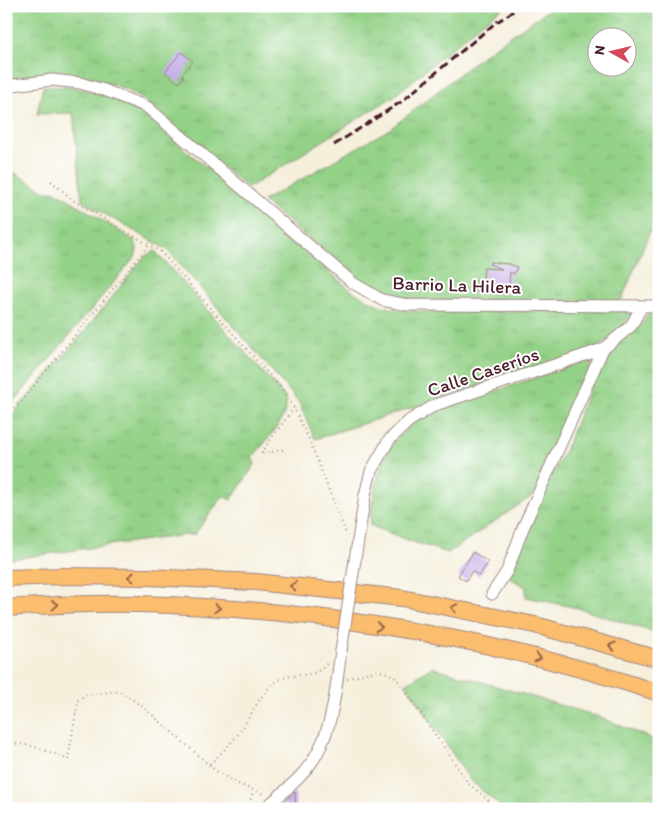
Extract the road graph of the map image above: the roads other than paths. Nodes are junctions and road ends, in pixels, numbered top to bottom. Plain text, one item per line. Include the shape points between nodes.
1 (6, 86) edge
2 (642, 306) junction
3 (659, 306) edge
4 (603, 349) junction
5 (6, 578) edge
6 (492, 594) dead end
7 (6, 608) edge
8 (659, 659) edge
9 (659, 693) edge
10 (278, 804) edge
11 (264, 809) edge

1 - 2 street, Barrio La Hilera via 52,80 80,83 147,107 354,283 393,303
2 - 3 street, Barrio La Hilera
2 - 4 street, Calle Caseríos via 631,326
4 - 6 street, Calle Caseríos via 507,571
4 - 10 street, Calle Caseríos, bridge via 435,405 409,421 389,440 371,471 365,495 336,654 336,681 327,730 320,748
8 -> 5 highway via 535,625 402,598 256,582 147,577
7 -> 9 highway via 137,604 315,617 485,646 563,664
10 - 11 street

